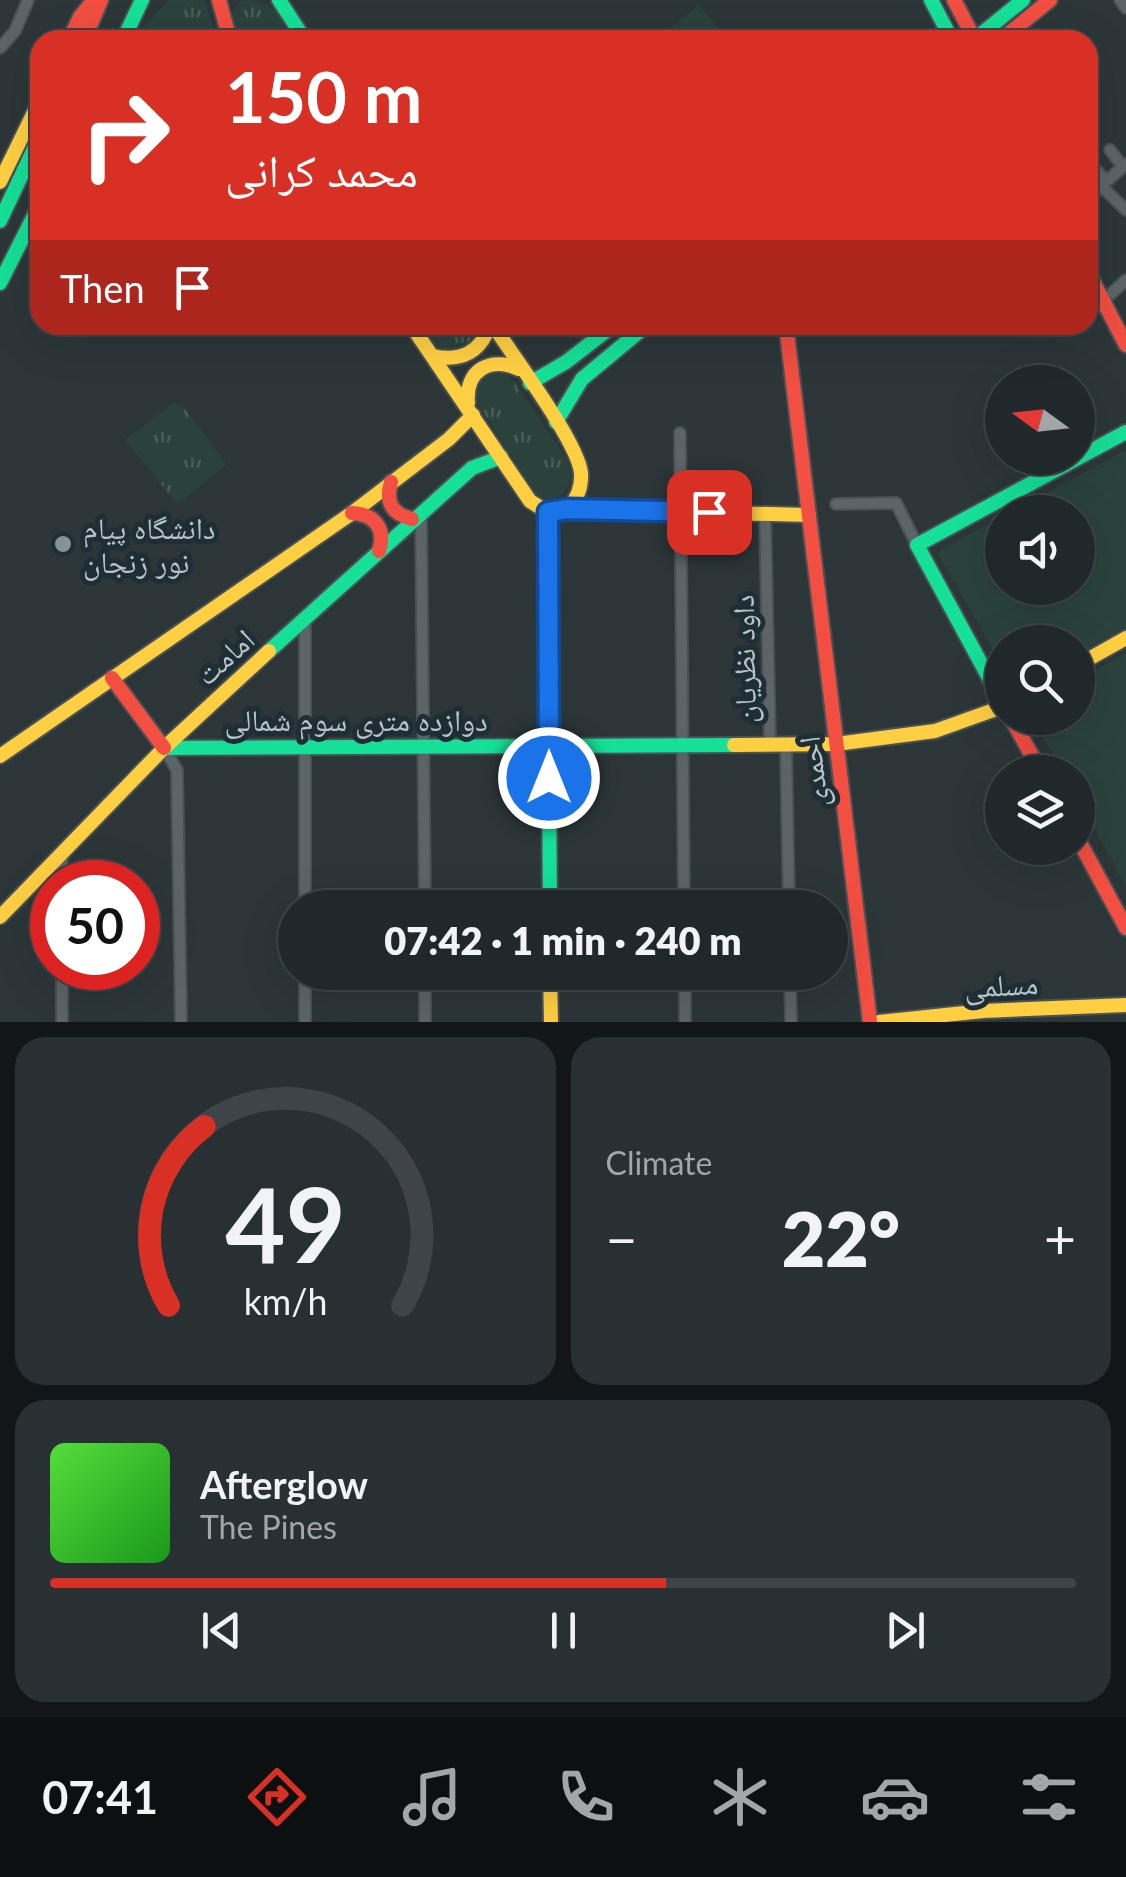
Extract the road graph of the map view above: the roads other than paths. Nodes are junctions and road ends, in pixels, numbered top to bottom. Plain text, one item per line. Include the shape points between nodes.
1 (28, 0) edge
2 (98, 0) edge
3 (128, 0) edge
4 (142, 0) edge
5 (219, 0) edge
6 (230, 0) edge
7 (279, 0) edge
8 (930, 0) edge
9 (954, 0) edge
10 (1023, 0) edge
11 (1050, 0) edge
12 (1120, 0) edge
13 (1126, 8) edge
14 (223, 21) junction
15 (74, 30) edge
16 (88, 30) edge
17 (124, 30) edge
18 (127, 30) edge
19 (226, 30) edge
20 (298, 30) edge
21 (946, 30) edge
22 (970, 30) edge
23 (987, 30) edge
24 (1012, 30) edge
25 (0, 48) edge
26 (30, 120) edge
27 (1110, 150) dead end
28 (30, 157) edge
29 (1124, 165) edge
30 (1098, 176) edge
31 (0, 182) edge
32 (1103, 184) junction
33 (1098, 189) edge
34 (1126, 210) edge
35 (0, 221) edge
36 (30, 224) edge
37 (1126, 280) edge
38 (2, 281) edge
39 (1098, 291) edge
40 (1103, 301) junction
41 (418, 335) edge
42 (486, 335) edge
43 (498, 335) edge
44 (601, 335) edge
45 (635, 335) edge
46 (787, 335) edge
47 (1126, 345) edge
48 (433, 356) junction
49 (527, 378) junction
50 (471, 412) junction
51 (556, 422) junction
52 (1126, 432) edge
53 (680, 433) dead end
54 (501, 457) junction
55 (391, 482) junction
56 (836, 504) dead end
57 (568, 509) junction
58 (352, 512) junction
59 (548, 512) junction
60 (680, 512) junction
61 (765, 513) junction
62 (808, 514) junction
63 (417, 516) junction
64 (917, 545) junction
65 (379, 552) junction
66 (304, 620) junction
67 (1126, 638) edge
68 (1095, 655) edge
69 (985, 673) edge
70 (112, 678) junction
71 (985, 712) edge
72 (683, 744) junction
73 (778, 744) junction
74 (836, 744) junction
75 (423, 746) junction
76 (549, 746) junction
77 (305, 747) junction
78 (164, 748) junction
79 (0, 756) edge
80 (62, 855) junction
81 (62, 860) edge
82 (1092, 865) edge
83 (305, 890) edge
84 (424, 890) edge
85 (550, 890) edge
86 (684, 890) edge
87 (787, 890) edge
88 (0, 917) edge
89 (1126, 928) edge
90 (62, 990) edge
91 (305, 990) edge
92 (425, 990) edge
93 (550, 990) edge
94 (685, 990) edge
95 (790, 990) edge
96 (1126, 1006) edge
97 (62, 1022) edge
98 (181, 1022) edge
99 (305, 1022) edge
100 (426, 1022) edge
101 (550, 1022) edge
102 (686, 1022) edge
103 (790, 1022) edge
104 (870, 1022) edge
105 (879, 1022) edge

1 - 25 street
2 - 15 main road
2 - 16 main road
3 - 17 main road
4 - 18 main road
5 - 14 main road
6 - 14 main road
7 - 20 main road
8 - 21 main road
9 - 22 main road
10 - 23 main road
11 - 24 main road
12 - 13 street
14 - 19 main road
26 - 31 main road
27 - 29 street
28 - 35 main road
29 - 32 street
30 - 32 street
32 - 33 street
32 - 34 street
36 - 38 main road
37 - 40 street
39 - 40 main road
40 - 47 main road
41 - 48 main road
42 - 48 main road via 458,359
43 - 49 main road
44 - 49 main road via 566,362
45 - 51 main road via 578,381
46 - 62 main road, احمدی
48 - 50 main road
49 - 50 main road via 506,362 485,364 466,388
49 - 51 main road
50 - 54 main road
50 - 55 main road, امامت via 449,439
51 - 57 main road via 582,470 581,489
52 - 64 main road
53 - 60 street
54 - 59 main road via 530,501
54 - 63 main road, امامت via 472,468
55 - 58 main road, امامت
55 - 63 main road via 388,502 402,518
56 - 64 street via 896,504
57 - 59 main road
57 - 60 main road
58 - 65 main road via 379,523
58 - 70 main road, امامت
59 - 76 main road
60 - 61 main road
60 - 72 street
61 - 62 main road
61 - 73 street, داود نظریان
62 - 74 main road, احمدی
63 - 65 main road, امامت
63 - 75 street
64 - 69 main road
65 - 66 main road, امامت
66 - 77 street
66 - 78 main road, امامت
67 - 68 main road
70 - 78 main road
70 - 79 main road, امامت
71 - 74 main road, دوازده متری سوم شمالی via 936,731
72 - 73 main road, دوازده متری سوم شمالی
72 - 76 main road, دوازده متری سوم شمالی
72 - 86 street
73 - 74 main road, دوازده متری سوم شمالی
73 - 87 street, داود نظریان
74 - 104 main road, احمدی
75 - 76 main road, دوازده متری سوم شمالی
75 - 77 main road, دوازده متری سوم شمالی
75 - 84 street
76 - 85 main road
77 - 78 main road, دوازده متری سوم شمالی
77 - 83 street
78 - 80 main road, امامت
78 - 98 street via 177,770
80 - 81 street
80 - 88 main road, امامت
82 - 89 main road
90 - 97 street
91 - 99 street
92 - 100 street
93 - 101 main road
94 - 102 street
95 - 103 street
96 - 105 main road, مسلمی

